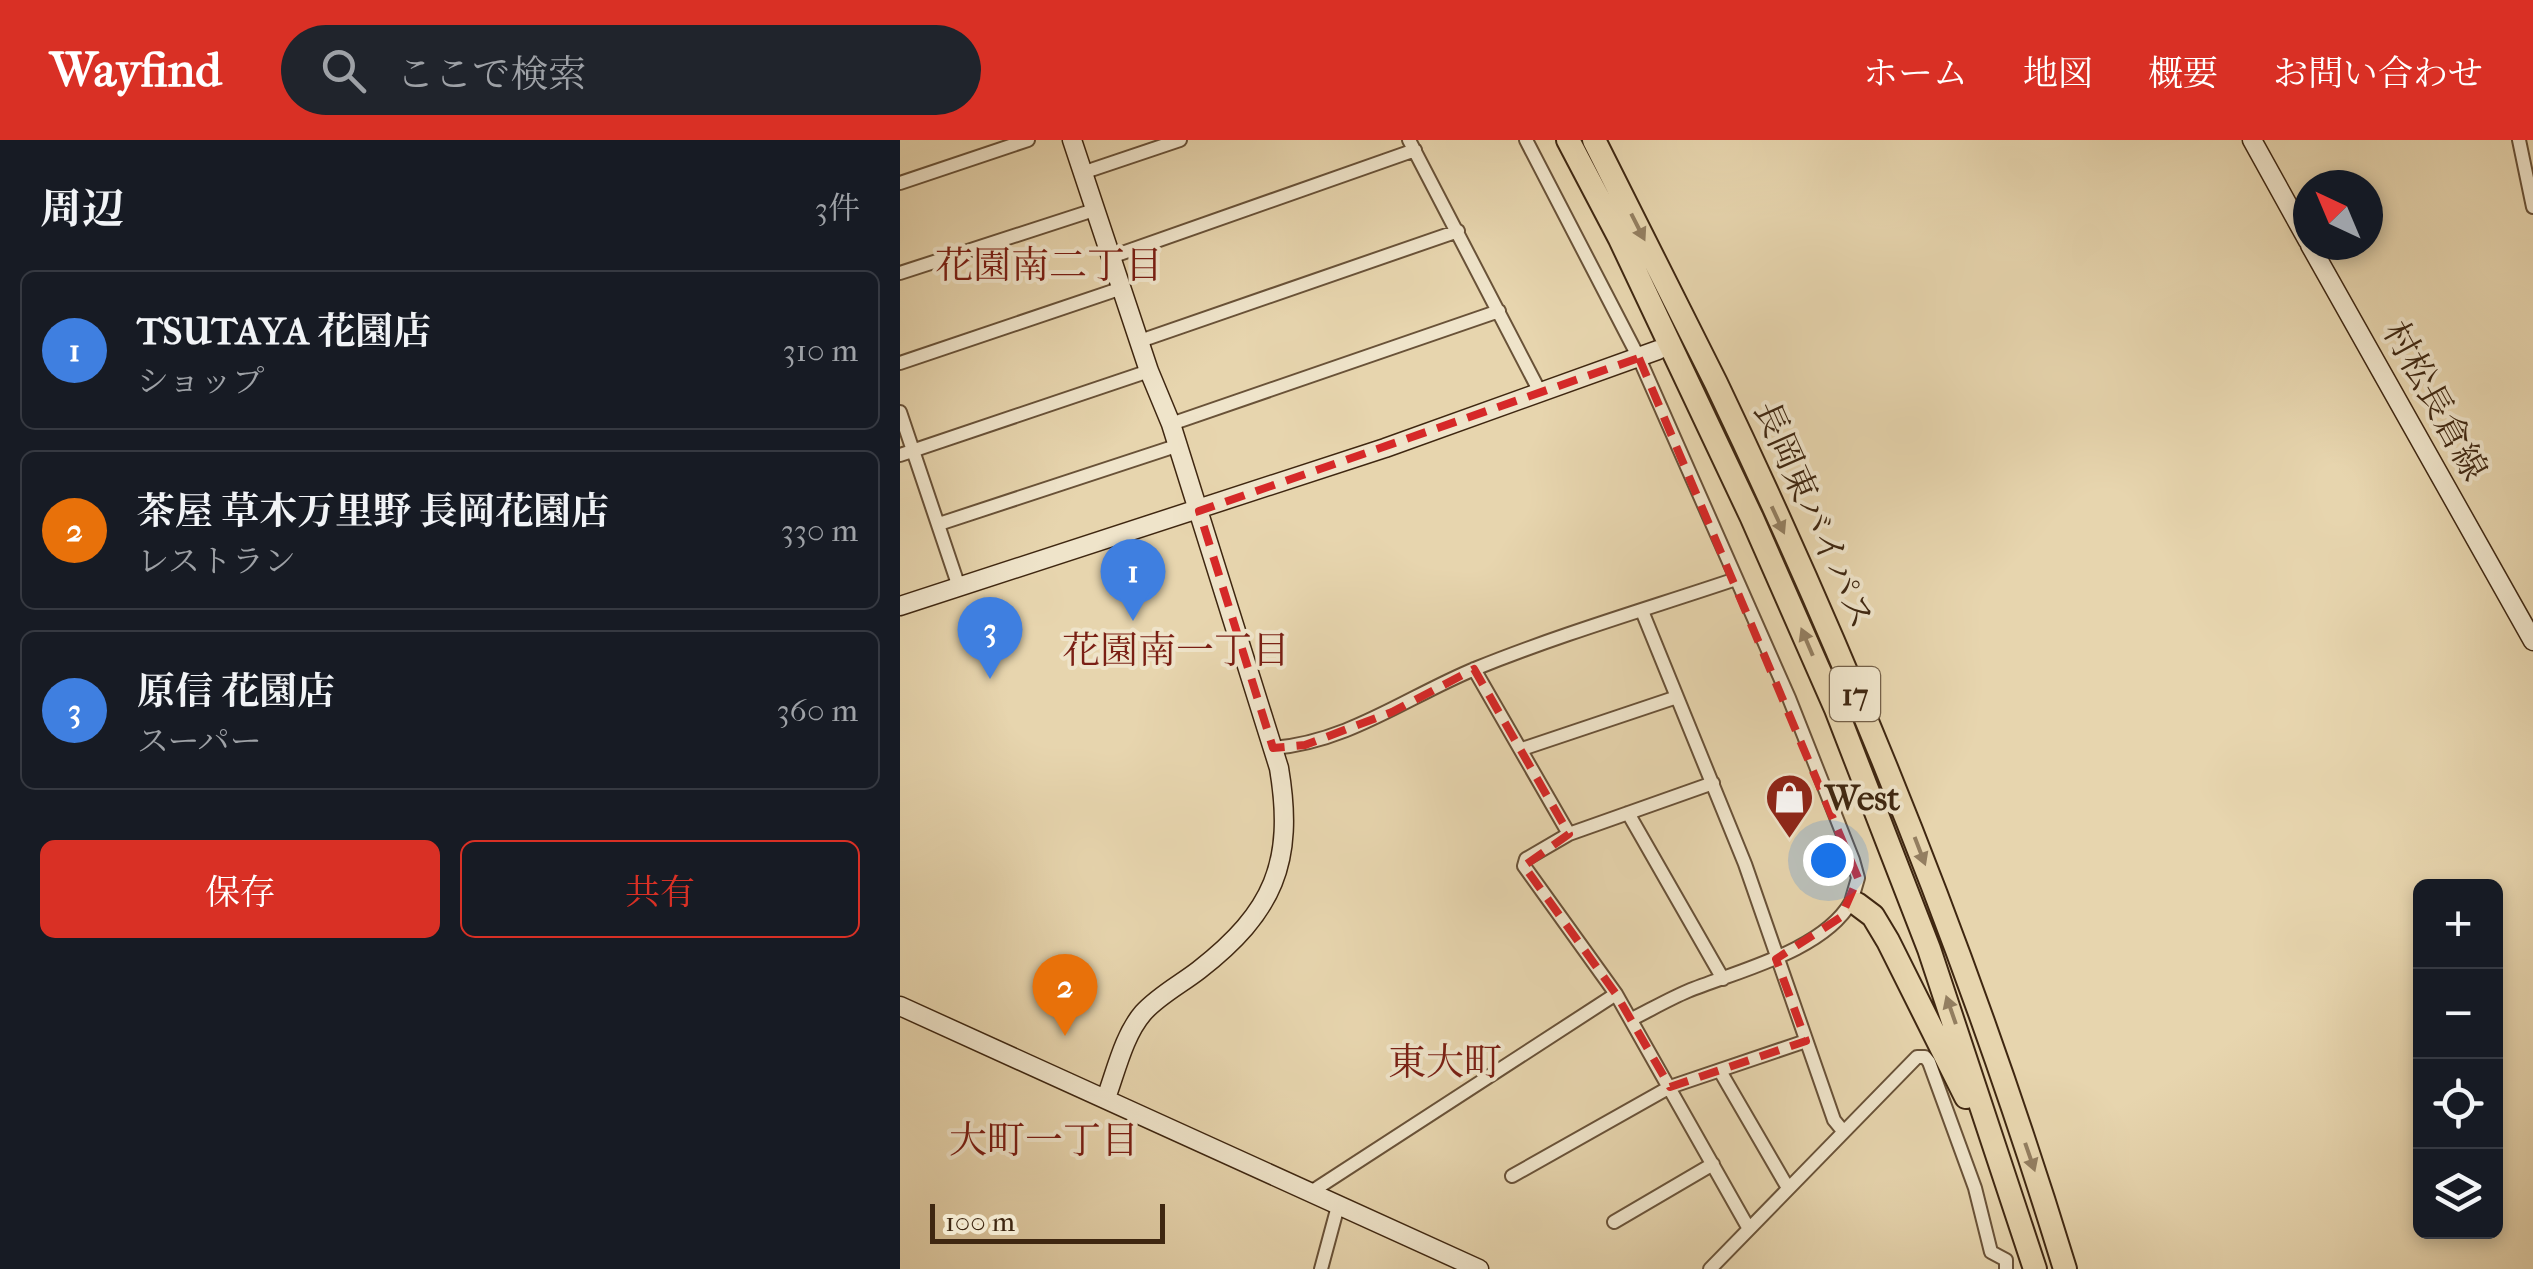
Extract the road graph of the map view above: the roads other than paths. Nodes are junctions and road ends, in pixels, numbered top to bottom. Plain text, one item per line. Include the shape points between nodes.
1 (1028, 140) edge
2 (1072, 140) edge
3 (1180, 140) edge
4 (1526, 140) edge
5 (1568, 140) edge
6 (1594, 140) edge
7 (2252, 140) edge
8 (2518, 140) edge
9 (1412, 145) edge
10 (1082, 173) junction
11 (900, 183) edge
12 (2531, 184) edge
13 (2533, 207) edge
14 (1094, 210) junction
15 (2293, 214) edge
16 (1458, 231) junction
17 (1111, 257) junction
18 (2319, 260) edge
19 (900, 273) edge
20 (1122, 288) junction
21 (1498, 311) junction
22 (1140, 341) junction
23 (1658, 350) dead end
24 (1639, 358) junction
25 (900, 364) edge
26 (1149, 371) junction
27 (1540, 394) junction
28 (900, 412) edge
29 (1170, 424) junction
30 (1176, 446) junction
31 (907, 453) edge
32 (1199, 511) junction
33 (938, 524) junction
34 (1736, 578) junction
35 (959, 587) junction
36 (900, 606) edge
37 (1642, 611) junction
38 (2533, 641) edge
39 (1474, 669) junction
40 (1677, 697) junction
41 (1273, 748) junction
42 (1522, 749) junction
43 (1713, 782) junction
44 (1628, 813) junction
45 (1569, 834) junction
46 (1854, 903) junction
47 (1776, 959) junction
48 (1723, 979) junction
49 (1616, 994) junction
50 (900, 1006) edge
51 (1632, 1019) junction
52 (1806, 1041) junction
53 (1720, 1070) junction
54 (1670, 1087) junction
55 (1106, 1098) junction
56 (1843, 1131) junction
57 (1713, 1164) junction
58 (1512, 1176) dead end
59 (2004, 1177) junction
60 (1788, 1188) junction
61 (1311, 1192) junction
62 (1338, 1206) junction
63 (1614, 1222) dead end
64 (1749, 1229) junction
65 (2006, 1264) edge
66 (1321, 1269) edge
67 (1479, 1269) edge
68 (1710, 1269) edge
69 (2034, 1269) edge
70 (2064, 1269) edge

1 - 11 street
2 - 10 street
3 - 10 street
4 - 24 street
59 -> 5 highway, 長岡東バイパス / 17 via 1930,949 1836,709 1745,503
6 -> 70 highway, 長岡東バイパス / 17 via 1717,386 1870,727 1946,918
7 - 15 street, 村松長倉線
8 - 12 street
9 - 16 street
9 - 17 street
10 - 14 street
12 - 13 street
14 - 17 street
14 - 19 street
16 - 21 street
16 - 22 street
17 - 20 street
18 - 38 street, 村松長倉線
20 - 22 street
20 - 25 street
21 - 27 street
21 - 29 street
22 - 26 street
23 - 24 street
24 - 27 street
24 - 34 street
26 - 29 street
26 - 31 street
27 - 32 street
28 - 31 street
29 - 30 street
30 - 32 street
30 - 33 street
31 - 33 street
32 - 35 street
32 - 41 street
33 - 35 street
34 - 37 street
34 - 46 street via 1830,794 1858,878
35 - 36 street
37 - 39 street
37 - 40 street
39 - 41 street via 1392,712 1306,745
39 - 42 street
40 - 42 street
40 - 43 street
41 - 55 street via 1284,811 1269,897 1233,942 1141,1015
42 - 45 street
43 - 44 street
43 - 47 street
44 - 45 street
44 - 48 street
45 - 49 street via 1524,866
46 - 47 street
46 - 59 highway via 1874,916 1888,941
47 - 48 street
47 - 52 street
48 - 51 street
49 - 51 street
49 - 61 street
50 - 55 street
51 - 54 street
52 - 53 street
52 - 56 street
53 - 54 street
53 - 60 street
54 - 57 street
54 - 58 street
55 - 61 street
56 - 60 street
56 - 65 street via 1910,1062 1924,1057 1975,1188 1991,1252
57 - 63 street
57 - 64 street
59 - 69 highway, 長岡東バイパス / 17
60 - 64 street
61 - 62 street
62 - 66 street
62 - 67 street
64 - 68 street
65 - 69 street

